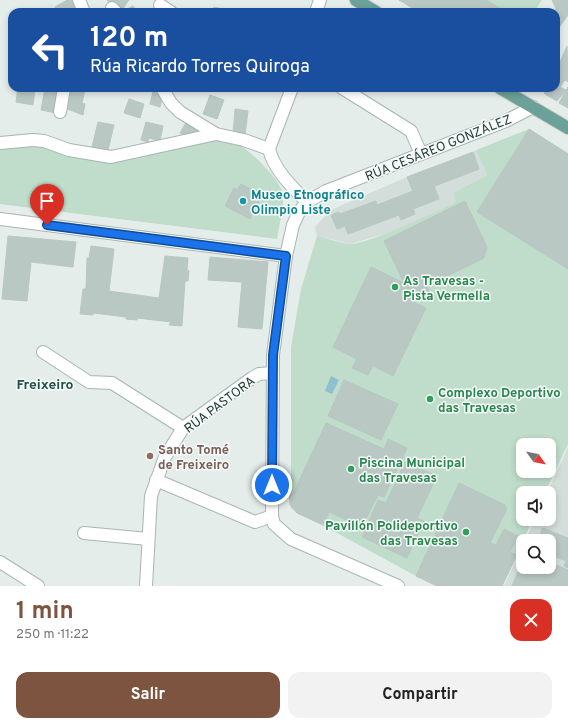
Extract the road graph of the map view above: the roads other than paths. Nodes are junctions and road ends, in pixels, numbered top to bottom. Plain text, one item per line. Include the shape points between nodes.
1 (356, 0) edge
2 (160, 5) dead end
3 (165, 8) edge
4 (369, 8) edge
5 (63, 92) edge
6 (164, 92) edge
7 (290, 92) edge
8 (348, 92) edge
9 (507, 92) edge
10 (533, 107) junction
11 (60, 112) dead end
12 (568, 128) edge
13 (216, 134) junction
14 (0, 143) edge
15 (269, 149) junction
16 (421, 154) junction
17 (307, 202) junction
18 (0, 219) edge
19 (286, 256) junction
20 (43, 352) dead end
21 (273, 373) junction
22 (183, 428) junction
23 (156, 480) junction
24 (272, 516) junction
25 (84, 533) dead end
26 (148, 539) junction
27 (0, 562) edge
28 (38, 586) edge
29 (146, 586) edge
30 (398, 586) edge

1 - 4 main road
2 - 3 street
5 - 11 street
6 - 13 street via 180,112
7 - 15 street
8 - 16 street via 411,131
9 - 10 main road
10 - 12 main road
10 - 16 street, RÚA CESÁREO GONZÁLEZ via 506,121
13 - 14 street via 111,157 70,150 44,141
13 - 15 street
15 - 17 street via 271,158 292,187
16 - 17 street, RÚA CESÁREO GONZÁLEZ via 326,191
17 - 19 street, RÚA CESÁREO GONZÁLEZ via 293,225
18 - 19 street
19 - 21 street, RÚA CESÁREO GONZÁLEZ
20 - 22 street via 89,382 112,383
21 - 22 street, RÚA PASTORA via 259,374 252,378
21 - 24 street, RÚA CESÁREO GONZÁLEZ
22 - 23 street, RÚA PASTORA via 164,457
23 - 24 street via 255,522
23 - 26 street, RÚA PASTORA via 151,496
24 - 30 street via 274,524 291,539
25 - 26 street
26 - 29 street, RÚA PASTORA
27 - 28 street

